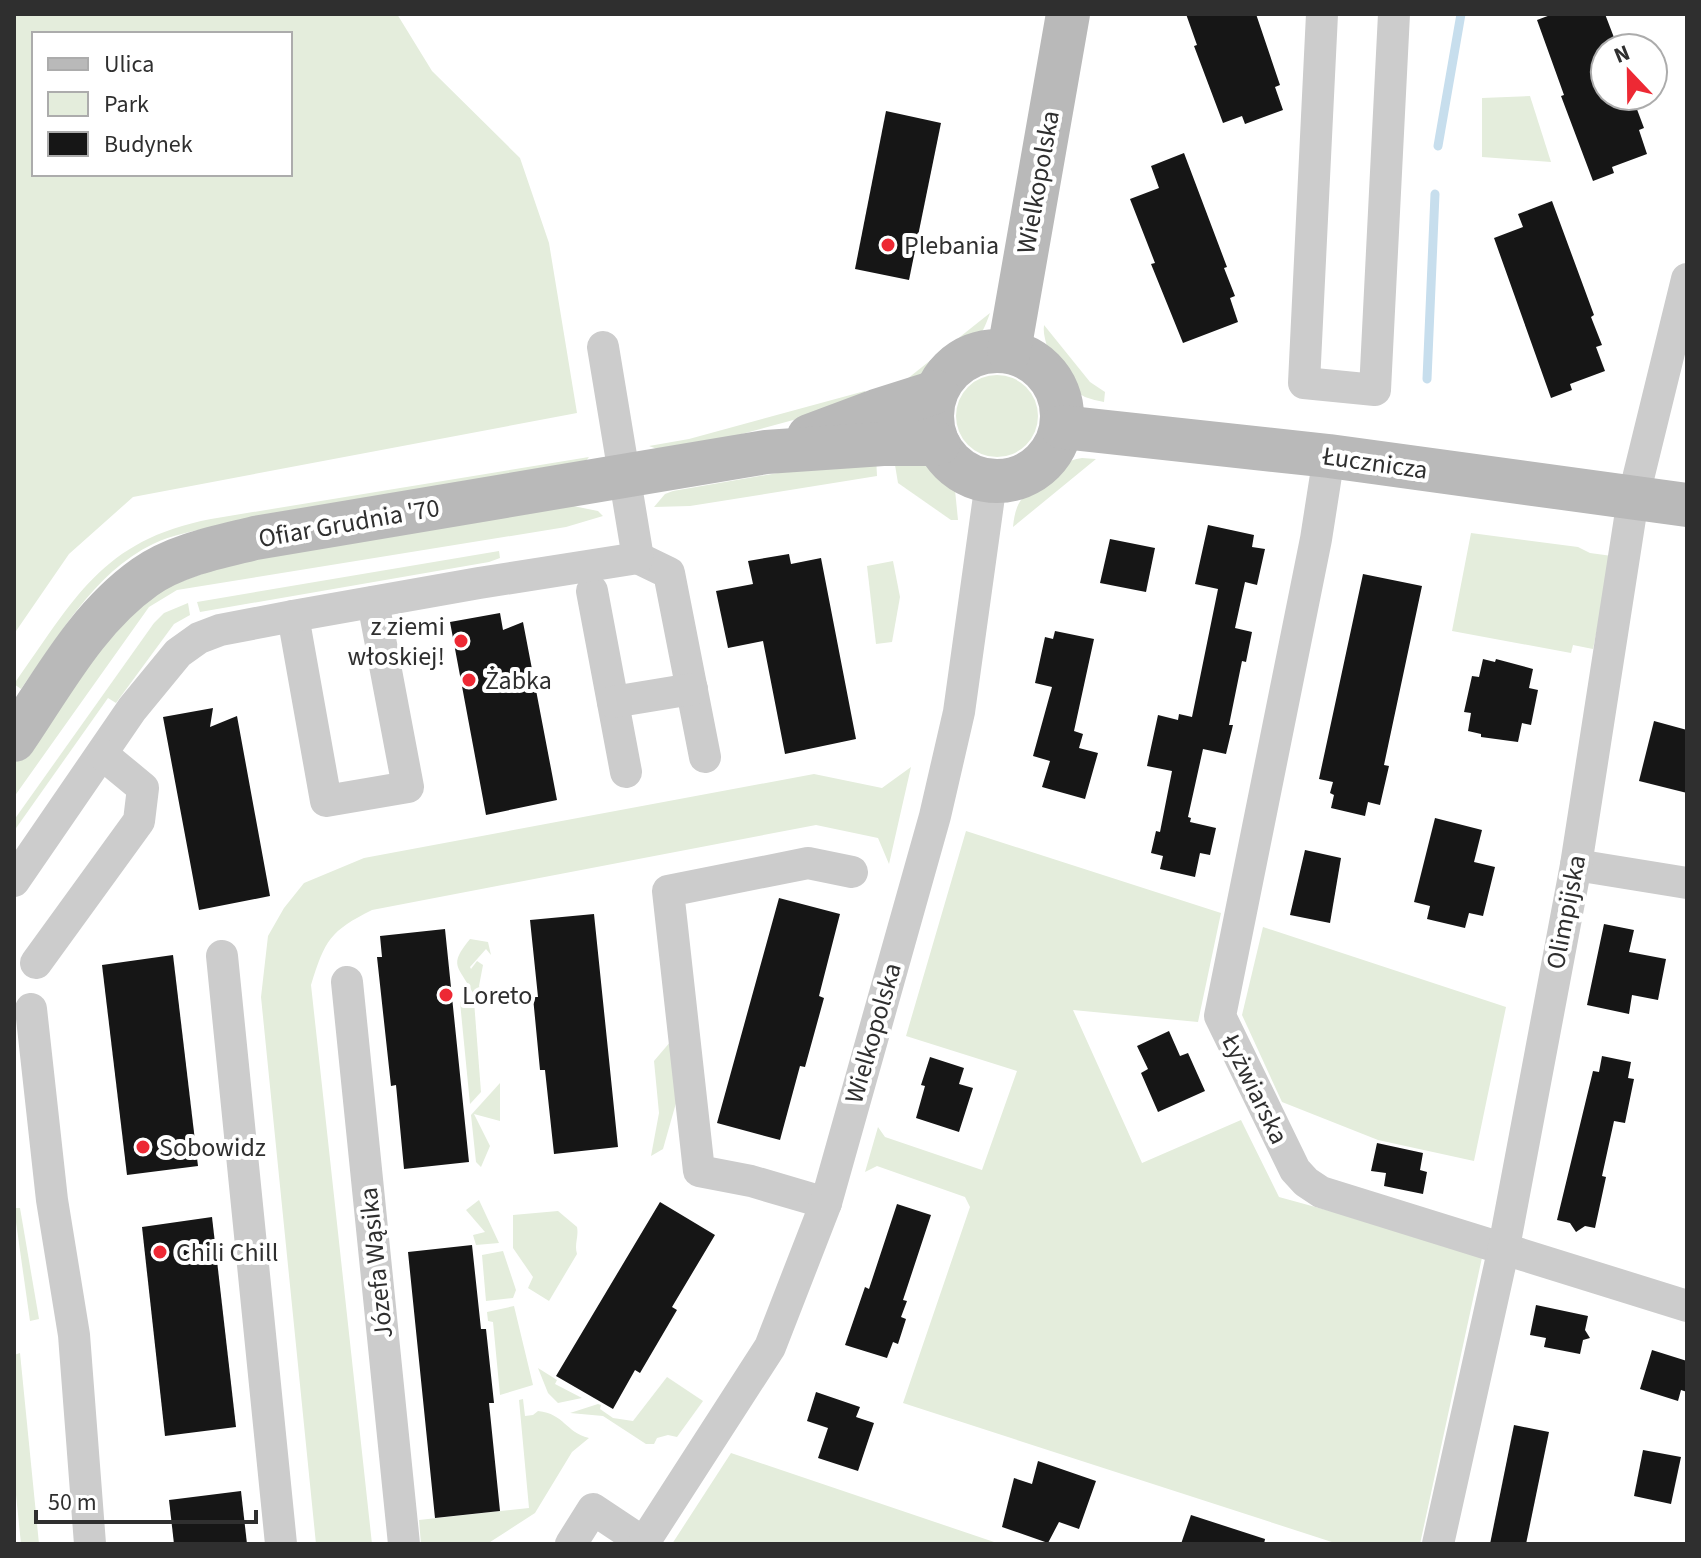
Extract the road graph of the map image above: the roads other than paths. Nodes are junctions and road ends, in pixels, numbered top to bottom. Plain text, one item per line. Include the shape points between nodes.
1 (1068, 14) edge
2 (1322, 14) edge
3 (1394, 14) edge
4 (1687, 279) edge
5 (603, 347) dead end
6 (1009, 351) junction
7 (936, 392) junction
8 (1062, 427) junction
9 (938, 444) junction
10 (766, 452) junction
11 (1329, 456) junction
12 (624, 476) junction
13 (991, 482) junction
14 (1633, 499) junction
15 (1687, 505) edge
16 (638, 558) junction
17 (592, 591) dead end
18 (373, 602) junction
19 (293, 616) junction
20 (692, 689) junction
21 (613, 702) junction
22 (14, 740) edge
23 (103, 755) junction
24 (705, 757) dead end
25 (626, 772) dead end
26 (1576, 865) junction
27 (852, 872) dead end
28 (14, 881) edge
29 (1687, 883) edge
30 (222, 956) dead end
31 (36, 963) dead end
32 (347, 982) dead end
33 (31, 1009) dead end
34 (826, 1203) junction
35 (1504, 1247) junction
36 (1687, 1306) edge
37 (90, 1544) edge
38 (281, 1544) edge
39 (404, 1544) edge
40 (571, 1544) edge
41 (643, 1544) edge
42 (1438, 1544) edge

1 - 6 street, Wielkopolska
2 - 3 street via 1304,383 1375,390
4 - 14 street, Olimpijska
5 - 12 street
6 - 7 street via 965,358
6 - 8 street via 1033,360 1051,378 1061,402
7 - 9 street via 931,418
7 - 10 street, Ofiar Grudnia '70
8 - 11 street, Łucznicza
8 - 13 street via 1054,450 1037,468 1015,479
9 - 10 street, Ofiar Grudnia '70
9 - 13 street via 969,476
10 - 12 street, Ofiar Grudnia '70
11 - 14 street, Łucznicza
11 - 35 street, Łyżwiarska via 1220,1016 1295,1170 1306,1182 1321,1192
12 - 16 street
12 - 22 street, Ofiar Grudnia '70 via 255,538 176,562 146,576 99,615
13 - 34 street, Wielkopolska via 959,712 935,816
14 - 15 street, Łucznicza
14 - 26 street, Olimpijska
16 - 18 street
16 - 20 street via 669,573
17 - 21 street
18 - 19 street
18 - 19 street via 408,787 326,801
19 - 23 street via 220,630 178,653
20 - 21 street
20 - 24 street
21 - 25 street
23 - 28 street
23 - 31 street via 143,788 139,821
26 - 29 street
26 - 35 street, Olimpijska
27 - 34 street via 808,863 668,891 699,1171
30 - 38 street
32 - 39 street, Józefa Wąsika
33 - 37 street via 52,1200 74,1335
34 - 41 street, Wielkopolska via 770,1347
35 - 36 street, Łyżwiarska
35 - 42 street, Olimpijska
40 - 41 street via 593,1509

